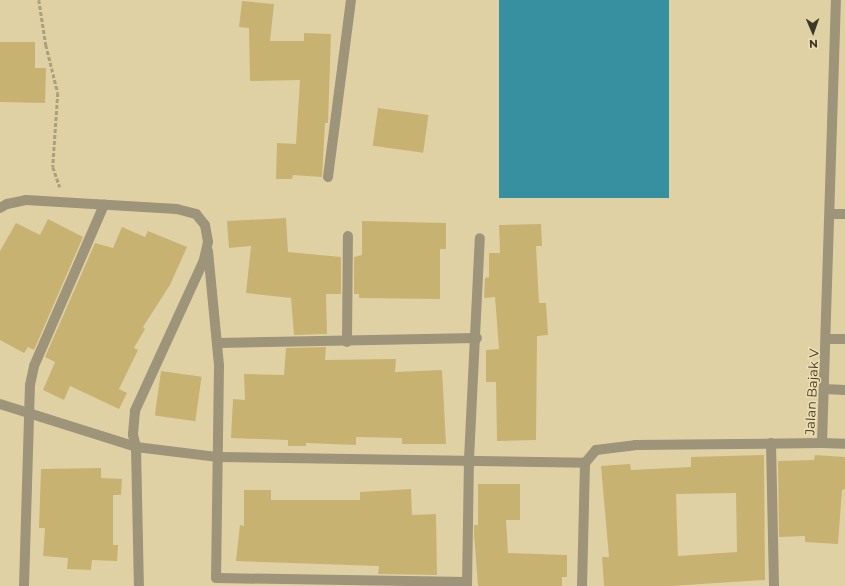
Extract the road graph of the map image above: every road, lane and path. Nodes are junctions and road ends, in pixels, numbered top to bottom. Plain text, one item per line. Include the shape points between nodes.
1 (39, 0) edge
2 (351, 0) edge
3 (836, 0) edge
4 (328, 177) dead end
5 (70, 203) junction
6 (104, 205) junction
7 (0, 208) edge
8 (831, 214) junction
9 (845, 214) edge
10 (348, 236) dead end
11 (480, 238) dead end
12 (208, 248) junction
13 (477, 338) junction
14 (827, 339) junction
15 (845, 339) edge
16 (347, 342) junction
17 (218, 343) junction
18 (825, 389) junction
19 (845, 390) edge
20 (0, 404) edge
21 (28, 413) junction
22 (771, 443) junction
23 (822, 443) junction
24 (845, 444) edge
25 (136, 447) junction
26 (218, 457) junction
27 (469, 459) junction
28 (585, 463) junction
29 (216, 582) edge
30 (467, 584) edge
31 (24, 586) edge
32 (139, 586) edge
33 (582, 586) edge
34 (774, 586) edge

1 - 5 path via 60,105 53,167 56,180
2 - 4 street
3 - 8 street, Jalan Bajak V
5 - 6 street
5 - 7 street via 26,200 6,204
6 - 12 street via 177,209 196,214 205,225
6 - 21 street via 34,366
8 - 9 street
8 - 14 street, Jalan Bajak V
10 - 16 street
11 - 13 street
12 - 17 street
12 - 25 street via 135,410 133,435
13 - 16 street
13 - 27 street
14 - 15 street
14 - 18 street, Jalan Bajak V
16 - 17 street
17 - 26 street
18 - 19 street
18 - 23 street, Jalan Bajak V
20 - 21 street
21 - 25 street
21 - 31 street
22 - 23 street, Jalan Bajak V
22 - 28 street, Jalan Bajak V via 615,446 596,450
22 - 34 street
23 - 24 street
25 - 26 street
25 - 32 street
26 - 27 street
26 - 29 street
27 - 28 street
27 - 30 street
28 - 33 street
29 - 30 street

